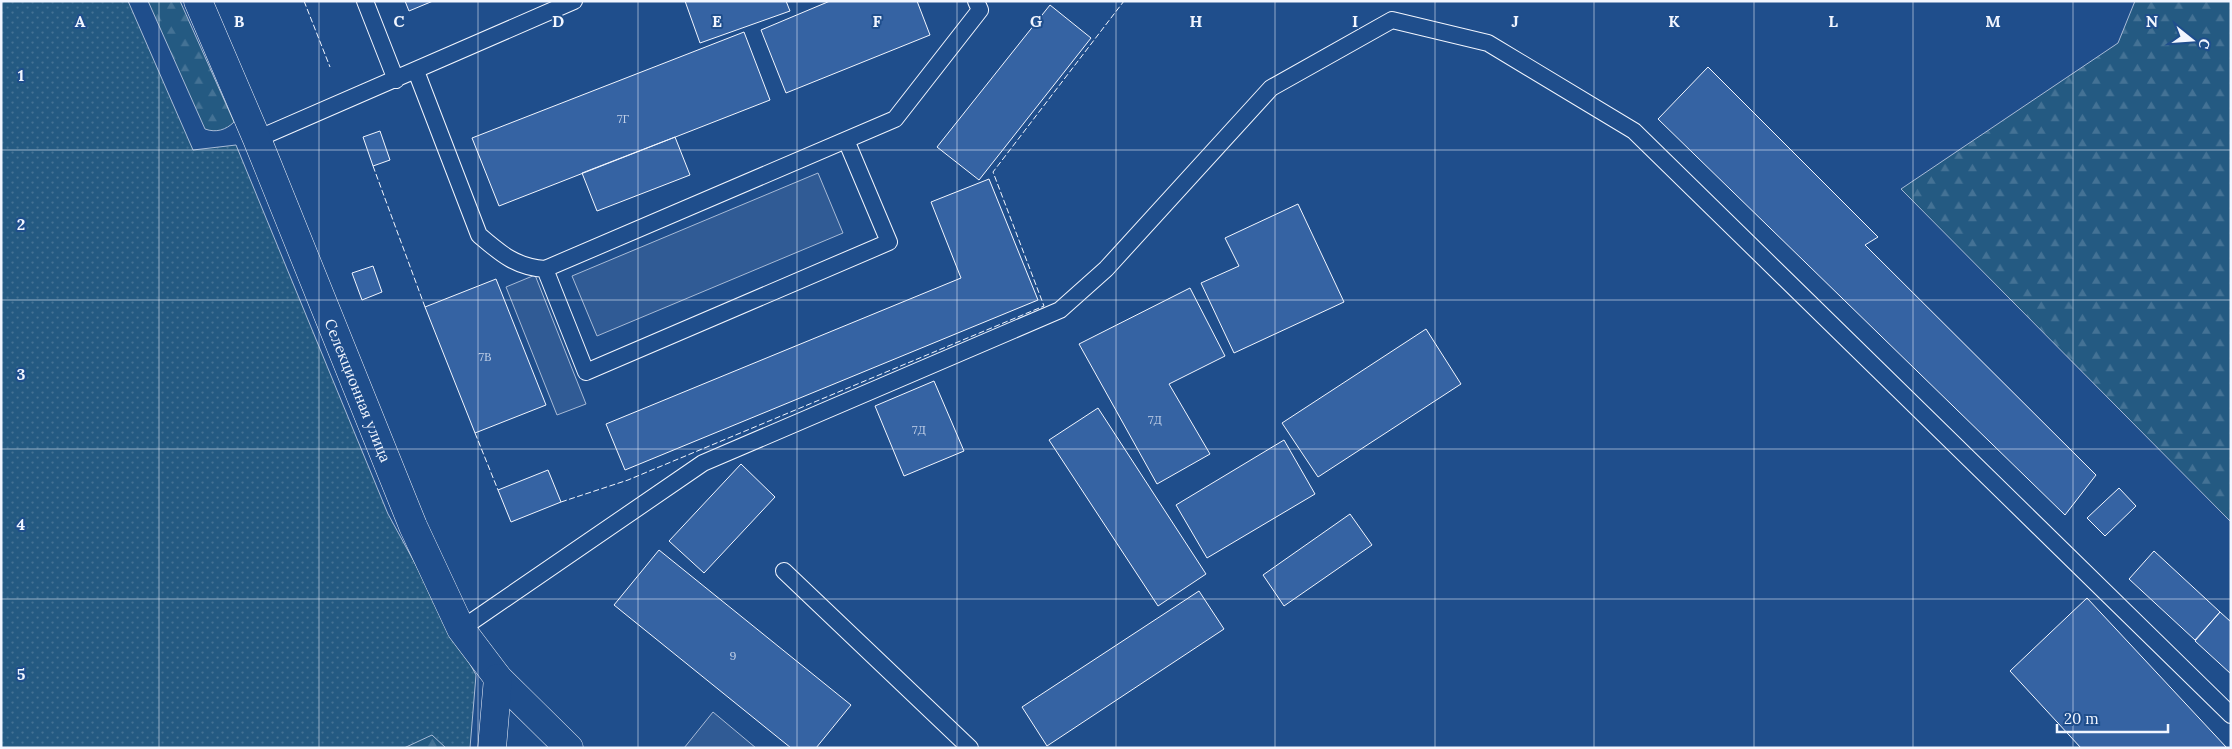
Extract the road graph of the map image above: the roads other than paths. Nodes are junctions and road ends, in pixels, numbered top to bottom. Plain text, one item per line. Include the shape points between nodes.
1 (198, 1) edge
2 (365, 1) edge
3 (574, 1) edge
4 (976, 1) edge
5 (416, 71) junction
6 (396, 80) junction
7 (258, 139) junction
8 (846, 140) junction
9 (544, 269) junction
10 (784, 571) dead end
11 (460, 628) junction
12 (498, 678) junction
13 (2231, 715) edge
14 (492, 748) edge
15 (569, 748) edge
16 (970, 748) edge

1 - 7 street, Селекционная улица
2 - 6 lane
3 - 5 lane
4 - 8 lane via 980,10 894,120
5 - 6 lane
5 - 9 lane via 479,235 501,254 526,268
6 - 7 lane
7 - 11 street, Селекционная улица via 413,526
8 - 9 lane
8 - 9 lane via 889,242 586,372
10 - 16 lane
11 - 12 street, Селекционная улица
11 - 13 lane via 704,463 1060,310 1106,269 1271,88 1392,20 1488,43 1634,131
12 - 14 street
12 - 15 street, Селекционная улица

